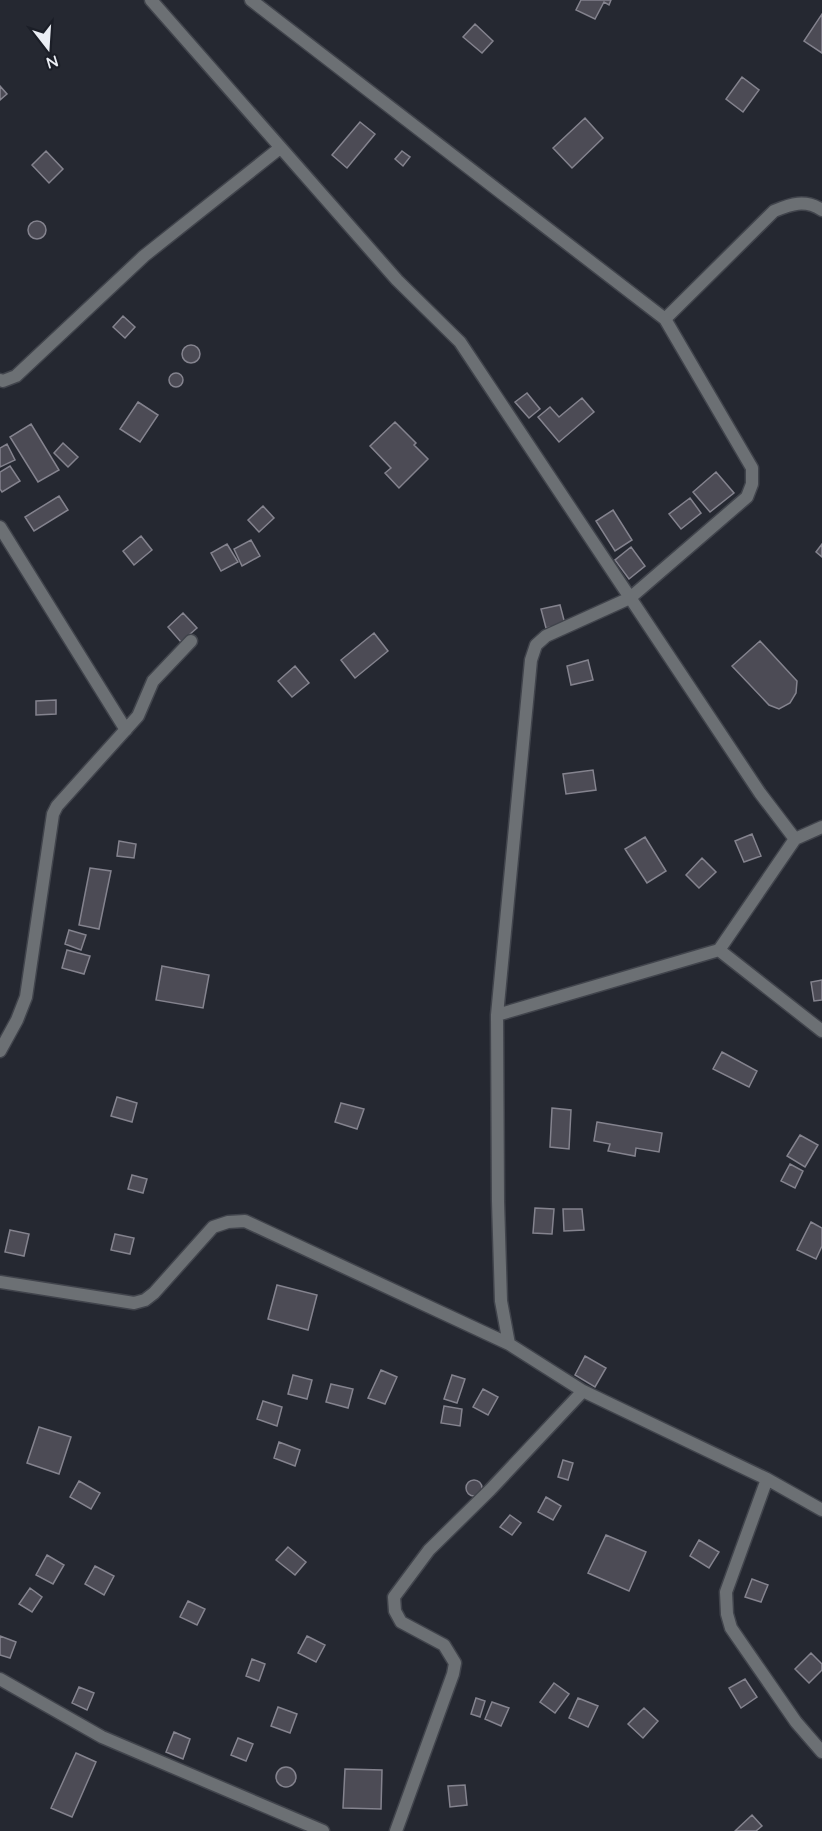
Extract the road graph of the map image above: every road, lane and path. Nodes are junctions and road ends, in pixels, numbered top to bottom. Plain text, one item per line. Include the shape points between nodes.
1 (151, 0) edge
2 (251, 0) edge
3 (280, 148) junction
4 (822, 210) edge
5 (664, 319) junction
6 (0, 380) edge
7 (0, 527) edge
8 (630, 598) junction
9 (191, 641) dead end
10 (126, 730) junction
11 (822, 827) edge
12 (795, 839) junction
13 (719, 950) junction
14 (497, 1015) junction
15 (822, 1031) edge
16 (0, 1050) edge
17 (0, 1282) edge
18 (508, 1344) junction
19 (583, 1391) junction
20 (767, 1479) junction
21 (822, 1510) edge
22 (0, 1679) edge
23 (822, 1752) edge
24 (323, 1831) edge
25 (396, 1831) edge

1 - 3 street
2 - 5 street
3 - 6 street via 144,256 16,375
3 - 8 street via 397,280 460,342
4 - 5 street via 794,203 774,211
5 - 8 street via 752,468 752,484 747,497
7 - 10 street
8 - 12 street
8 - 14 street via 546,636 536,645 531,660
9 - 10 street via 153,681 138,716
10 - 16 street via 53,814 26,997
11 - 12 street
12 - 13 street
13 - 14 street
13 - 15 street
14 - 18 street via 501,1301
17 - 18 street via 134,1303 154,1293 213,1227 245,1221
18 - 19 street
19 - 20 street
19 - 25 street via 429,1550 394,1597 394,1611 401,1622 444,1645 455,1663
20 - 21 street
20 - 23 street via 726,1592 726,1614 731,1628 796,1722
22 - 24 street via 102,1737

